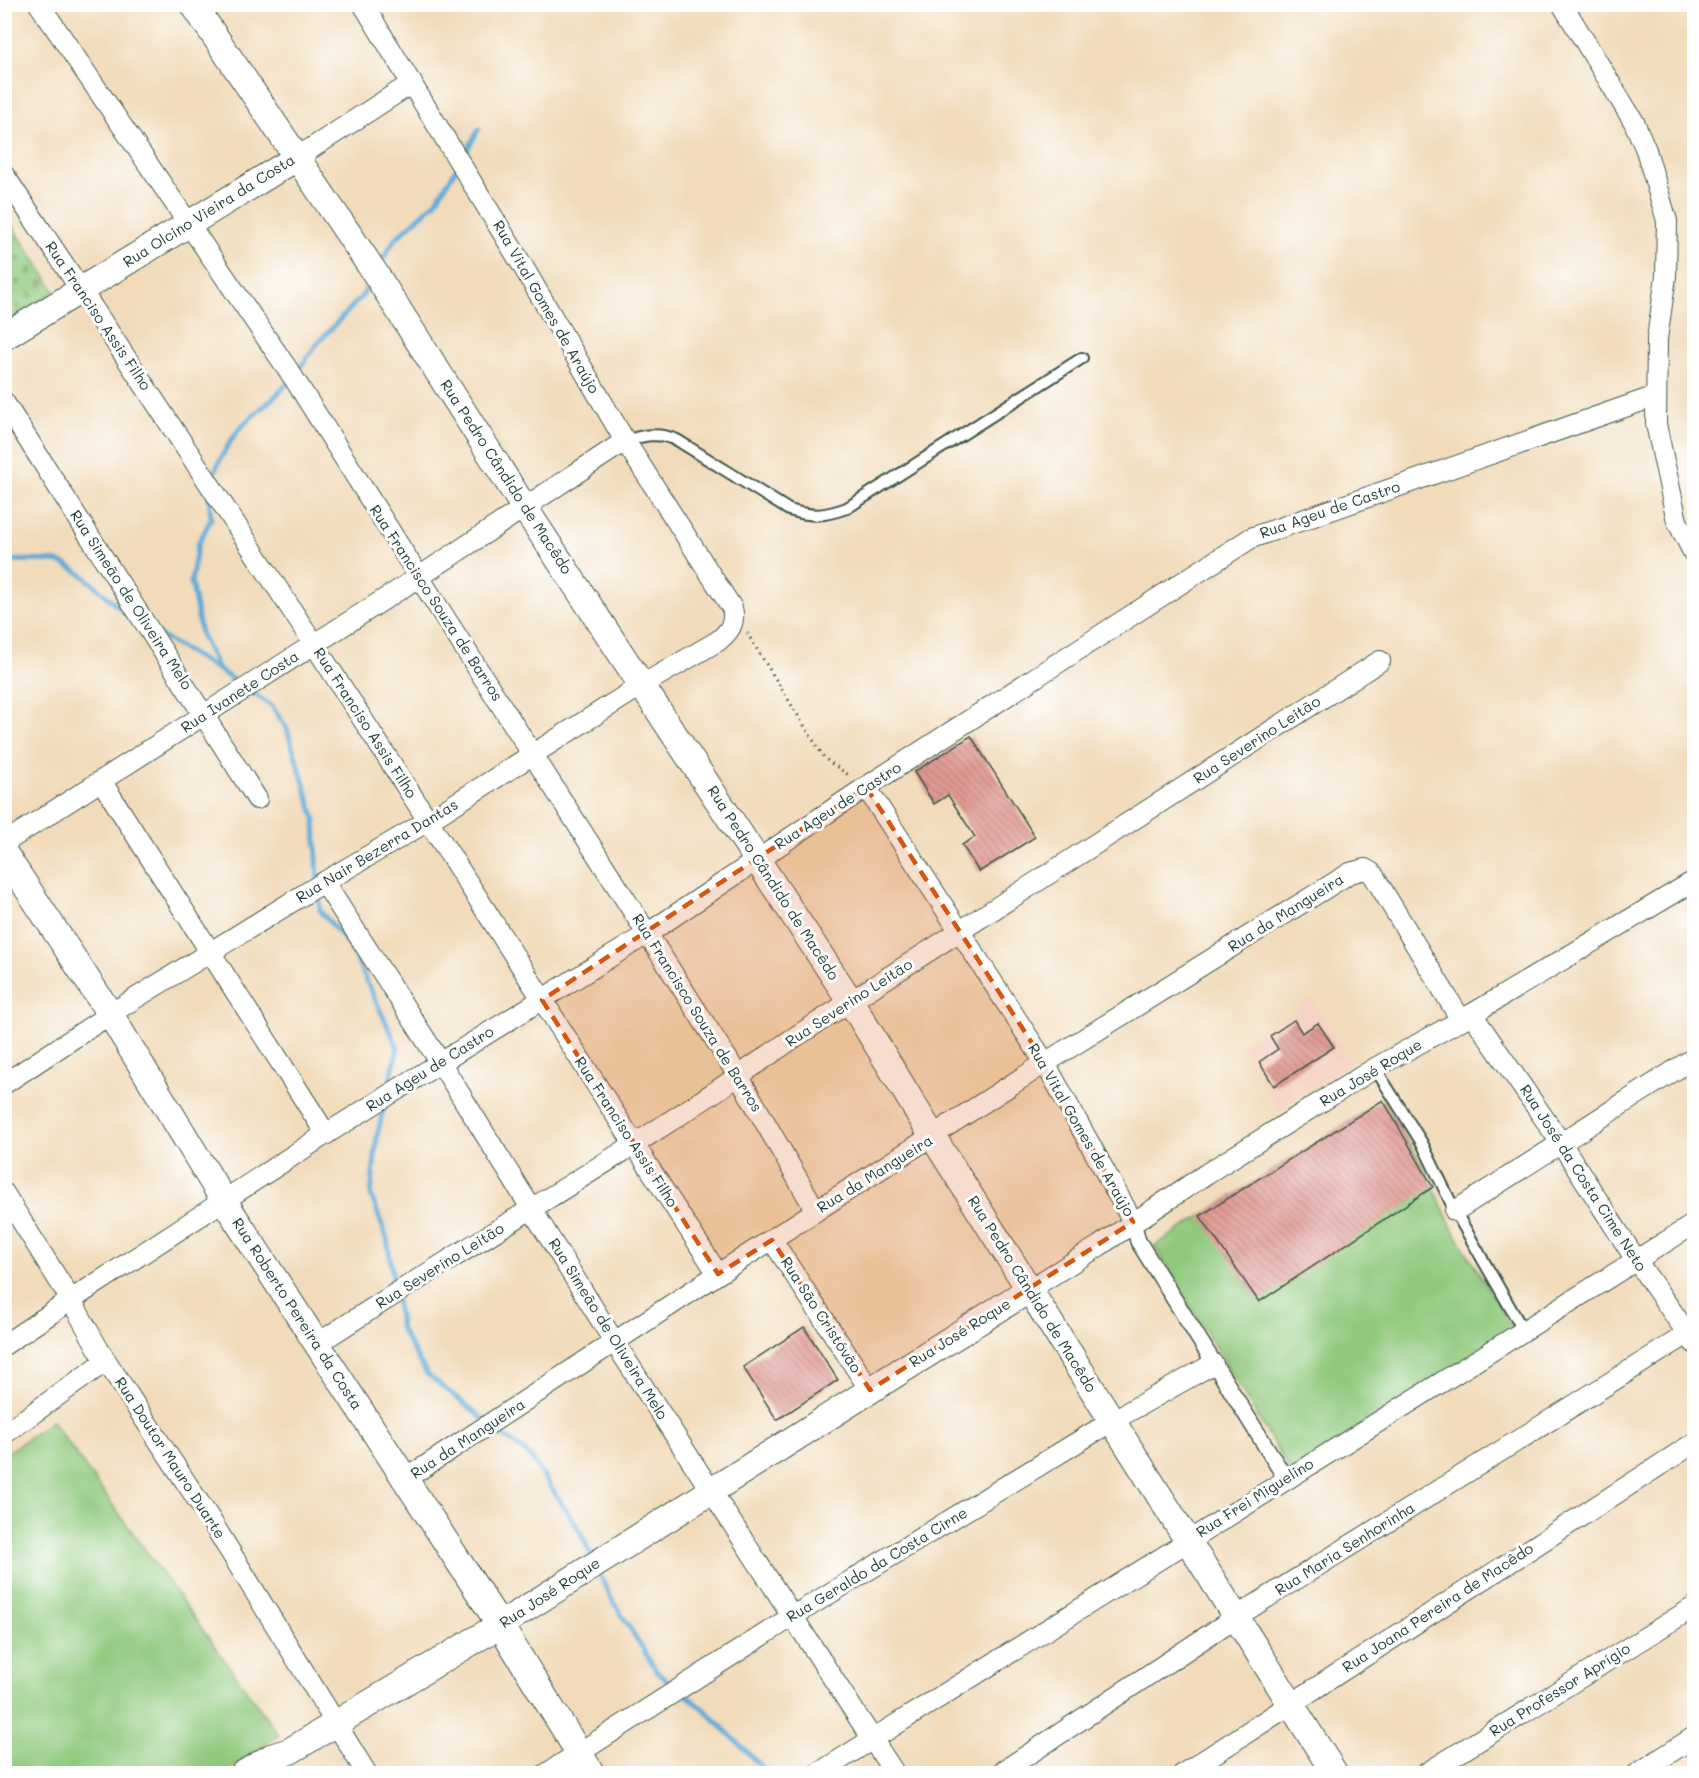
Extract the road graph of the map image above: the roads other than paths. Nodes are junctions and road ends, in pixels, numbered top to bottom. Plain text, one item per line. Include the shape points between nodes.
1 (39, 4) edge
2 (193, 4) edge
3 (363, 4) edge
4 (1562, 4) edge
5 (412, 83) junction
6 (298, 157) junction
7 (4, 175) edge
8 (188, 224) junction
9 (81, 290) junction
10 (4, 337) edge
11 (1082, 358) dead end
12 (1656, 396) junction
13 (4, 402) edge
14 (625, 441) junction
15 (524, 507) junction
16 (1695, 554) edge
17 (419, 577) junction
18 (732, 608) joint
19 (314, 644) junction
20 (1380, 662) dead end
21 (642, 685) junction
22 (205, 714) junction
23 (532, 754) junction
24 (102, 782) junction
25 (866, 787) junction
26 (257, 799) dead end
27 (428, 821) junction
28 (4, 843) edge
29 (4, 852) edge
30 (757, 859) junction
31 (1350, 873) joint
32 (1695, 881) edge
33 (324, 882) junction
34 (959, 932) junction
35 (647, 934) junction
36 (211, 953) junction
37 (542, 1000) junction
38 (851, 1002) junction
39 (110, 1014) junction
40 (1467, 1017) junction
41 (1695, 1058) edge
42 (440, 1062) junction
43 (1045, 1063) junction
44 (1375, 1068) junction
45 (739, 1077) junction
46 (4, 1084) edge
47 (326, 1134) junction
48 (933, 1137) junction
49 (1561, 1143) junction
50 (633, 1144) junction
51 (4, 1193) edge
52 (224, 1201) junction
53 (532, 1210) junction
54 (816, 1211) junction
55 (1455, 1211) junction
56 (1133, 1221) junction
57 (1695, 1224) edge
58 (772, 1240) junction
59 (1636, 1260) junction
60 (718, 1274) junction
61 (1030, 1289) junction
62 (71, 1300) junction
63 (1523, 1330) junction
64 (1693, 1336) edge
65 (615, 1343) junction
66 (317, 1344) junction
67 (4, 1346) edge
68 (106, 1361) junction
69 (1213, 1364) junction
70 (870, 1390) junction
71 (1112, 1421) junction
72 (4, 1434) edge
73 (1695, 1443) edge
74 (1286, 1479) junction
75 (404, 1480) junction
76 (712, 1490) junction
77 (1188, 1541) junction
78 (1695, 1607) edge
79 (793, 1616) junction
80 (1236, 1617) junction
81 (500, 1625) junction
82 (1291, 1702) junction
83 (337, 1722) junction
84 (1695, 1737) edge
85 (873, 1739) junction
86 (290, 1751) junction
87 (578, 1752) junction
88 (243, 1773) edge
89 (273, 1773) edge
90 (367, 1773) edge
91 (546, 1773) edge
92 (592, 1773) edge
93 (817, 1773) edge
94 (895, 1773) edge
95 (999, 1773) edge
96 (1183, 1773) edge
97 (1335, 1773) edge
98 (1425, 1773) edge
99 (1637, 1773) edge

1 - 8 street, Rua Francisco Souza de Barros
2 - 6 street, Rua Pedro Cândido de Macêdo
3 - 5 street, Rua Vital Gomes de Araújo
4 - 12 street via 1634,122 1667,222
5 - 6 street, Rua Olcino Vieira da Costa
5 - 14 street, Rua Vital Gomes de Araújo
6 - 8 street, Rua Olcino Vieira da Costa
6 - 15 street, Rua Pedro Cândido de Macêdo
7 - 9 street, Rua Franciso Assis Filho
8 - 9 street, Rua Olcino Vieira da Costa
8 - 17 street, Rua Francisco Souza de Barros via 293,377
9 - 10 street, Rua Olcino Vieira da Costa
9 - 19 street, Rua Franciso Assis Filho
11 - 14 lane via 847,508 828,515 809,516 789,510 666,435 643,435
12 - 16 street via 1656,424 1677,521
12 - 25 street, Rua Ageu de Castro via 1251,537
13 - 22 street, Rua Simeão de Oliveira Melo
14 - 15 street, Rua Ivanete Costa
14 - 18 street, Rua Vital Gomes de Araújo
15 - 17 street, Rua Ivanete Costa
15 - 21 street, Rua Pedro Cândido de Macêdo
17 - 19 street, Rua Ivanete Costa
17 - 23 street, Rua Francisco Souza de Barros
18 - 21 street, Rua Nair Bezerra Dantas via 731,626 718,641
19 - 22 street, Rua Ivanete Costa
19 - 27 street, Rua Franciso Assis Filho
20 - 34 street, Rua Severino Leitão
21 - 23 street, Rua Nair Bezerra Dantas
21 - 30 street, Rua Pedro Cândido de Macêdo
22 - 24 street, Rua Ivanete Costa
22 - 26 street, Rua Simeão de Oliveira Melo
23 - 27 street, Rua Nair Bezerra Dantas
23 - 35 street, Rua Francisco Souza de Barros
24 - 28 street, Rua Ivanete Costa
24 - 36 street
25 - 30 street, Rua Ageu de Castro
25 - 34 street, Rua Vital Gomes de Araújo
27 - 33 street, Rua Nair Bezerra Dantas
27 - 37 street, Rua Franciso Assis Filho
29 - 39 street, Rua Roberto Pereira da Costa
30 - 35 street, Rua Ageu de Castro
30 - 38 street, Rua Pedro Cândido de Macêdo
31 - 40 street, Rua José da Costa Cime Neto via 1365,869 1372,873
31 - 43 street, Rua da Mangueira
32 - 40 street, Rua José Roque
33 - 36 street, Rua Nair Bezerra Dantas
33 - 42 street, Rua Simeão de Oliveira Melo
34 - 38 street, Rua Severino Leitão
34 - 43 street, Rua Vital Gomes de Araújo
35 - 37 street, Rua Ageu de Castro
35 - 45 street, Rua Francisco Souza de Barros
36 - 39 street, Rua Nair Bezerra Dantas
36 - 47 street
37 - 42 street, Rua Ageu de Castro
37 - 50 street, Rua Franciso Assis Filho
38 - 45 street, Rua Severino Leitão
38 - 48 street, Rua Pedro Cândido de Macêdo
39 - 46 street, Rua Nair Bezerra Dantas
39 - 52 street, Rua Roberto Pereira da Costa
40 - 44 street, Rua José Roque
40 - 49 street, Rua José da Costa Cime Neto
41 - 49 street
42 - 47 street, Rua Ageu de Castro
42 - 53 street, Rua Simeão de Oliveira Melo
43 - 48 street, Rua da Mangueira
43 - 56 street, Rua Vital Gomes de Araújo
44 - 55 lane via 1422,1143
44 - 56 street, Rua José Roque
45 - 50 street, Rua Severino Leitão
45 - 54 street, Rua Francisco Souza de Barros
47 - 52 street, Rua Ageu de Castro
48 - 54 street, Rua da Mangueira
48 - 61 street, Rua Pedro Cândido de Macêdo
49 - 55 street
49 - 59 street, Rua José da Costa Cime Neto
50 - 53 street, Rua Severino Leitão
50 - 60 street, Rua Franciso Assis Filho
51 - 62 street, Rua Doutor Mauro Duarte
52 - 62 street, Rua Ageu de Castro
52 - 66 street, Rua Roberto Pereira da Costa
53 - 65 street, Rua Simeão de Oliveira Melo
53 - 66 street, Rua Severino Leitão
54 - 58 street, Rua da Mangueira
55 - 63 lane
56 - 61 street, Rua José Roque
56 - 69 street, Rua Vital Gomes de Araújo via 1138,1241
57 - 59 street, Rua Frei Miguelino
58 - 60 street, Rua da Mangueira
58 - 70 street, Rua São Cristóvão
59 - 63 street, Rua Frei Miguelino
59 - 64 street, Rua José da Costa Cime Neto
60 - 65 street, Rua da Mangueira
61 - 70 street, Rua José Roque
61 - 71 street, Rua Pedro Cândido de Macêdo
62 - 67 street, Rua Ageu de Castro
62 - 68 street, Rua Doutor Mauro Duarte
63 - 74 street, Rua Frei Miguelino
64 - 80 street, Rua Maria Senhorinha
65 - 75 street, Rua da Mangueira
65 - 76 street, Rua Simeão de Oliveira Melo
66 - 75 street, Rua Roberto Pereira da Costa
68 - 72 street
68 - 83 street, Rua Doutor Mauro Duarte via 198,1499
69 - 71 street, Rua Geraldo da Costa Cirne
69 - 74 street, Rua Vital Gomes de Araújo
70 - 76 street, Rua José Roque
71 - 77 street, Rua Pedro Cândido de Macêdo
71 - 79 street, Rua Geraldo da Costa Cirne
73 - 82 street, Rua Joana Pereira de Macêdo
74 - 77 street, Rua Frei Miguelino
75 - 81 street, Rua Roberto Pereira da Costa
76 - 79 street, Rua Simeão de Oliveira Melo
76 - 81 street, Rua José Roque
77 - 80 street, Rua Pedro Cândido de Macêdo
77 - 85 street, Rua Frei Miguelino
78 - 98 street, Rua Professor Aprígio
79 - 85 street, Rua Simeão de Oliveira Melo
79 - 87 street, Rua Geraldo da Costa Cirne
80 - 82 street, Rua Pedro Cândido de Macêdo
80 - 95 street, Rua Maria Senhorinha
81 - 83 street, Rua José Roque
81 - 87 street, Rua Roberto Pereira da Costa
82 - 96 street, Rua Joana Pereira de Macêdo
82 - 97 street, Rua Pedro Cândido de Macêdo
83 - 86 street, Rua José Roque
83 - 90 street, Rua Doutor Mauro Duarte
84 - 99 street
85 - 93 street, Rua Frei Miguelino
85 - 94 street, Rua Simeão de Oliveira Melo
86 - 88 street, Rua José Roque
86 - 89 street, Rua José Roque
87 - 91 street, Rua Geraldo da Costa Cirne
87 - 92 street, Rua Roberto Pereira da Costa

